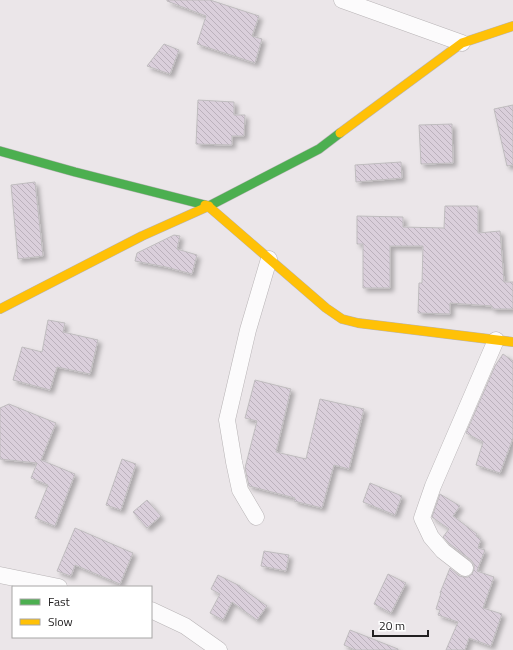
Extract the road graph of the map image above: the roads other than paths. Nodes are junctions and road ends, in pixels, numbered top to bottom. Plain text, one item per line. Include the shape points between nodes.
1 (342, 0) edge
2 (513, 26) edge
3 (462, 43) junction
4 (0, 151) edge
5 (208, 206) junction
6 (269, 259) junction
7 (0, 309) edge
8 (496, 340) junction
9 (513, 342) edge
10 (256, 517) dead end
11 (465, 568) dead end
12 (0, 575) edge
13 (54, 586) edge
14 (152, 610) edge
15 (219, 650) edge

1 - 3 street
2 - 3 street
3 - 5 street via 319,149
4 - 5 street
5 - 6 street
5 - 7 street via 142,236
6 - 8 street via 342,319
6 - 10 street via 248,330 227,420 240,490
8 - 9 street
8 - 11 street via 433,486 422,518 431,537
12 - 13 street
14 - 15 street via 185,626

